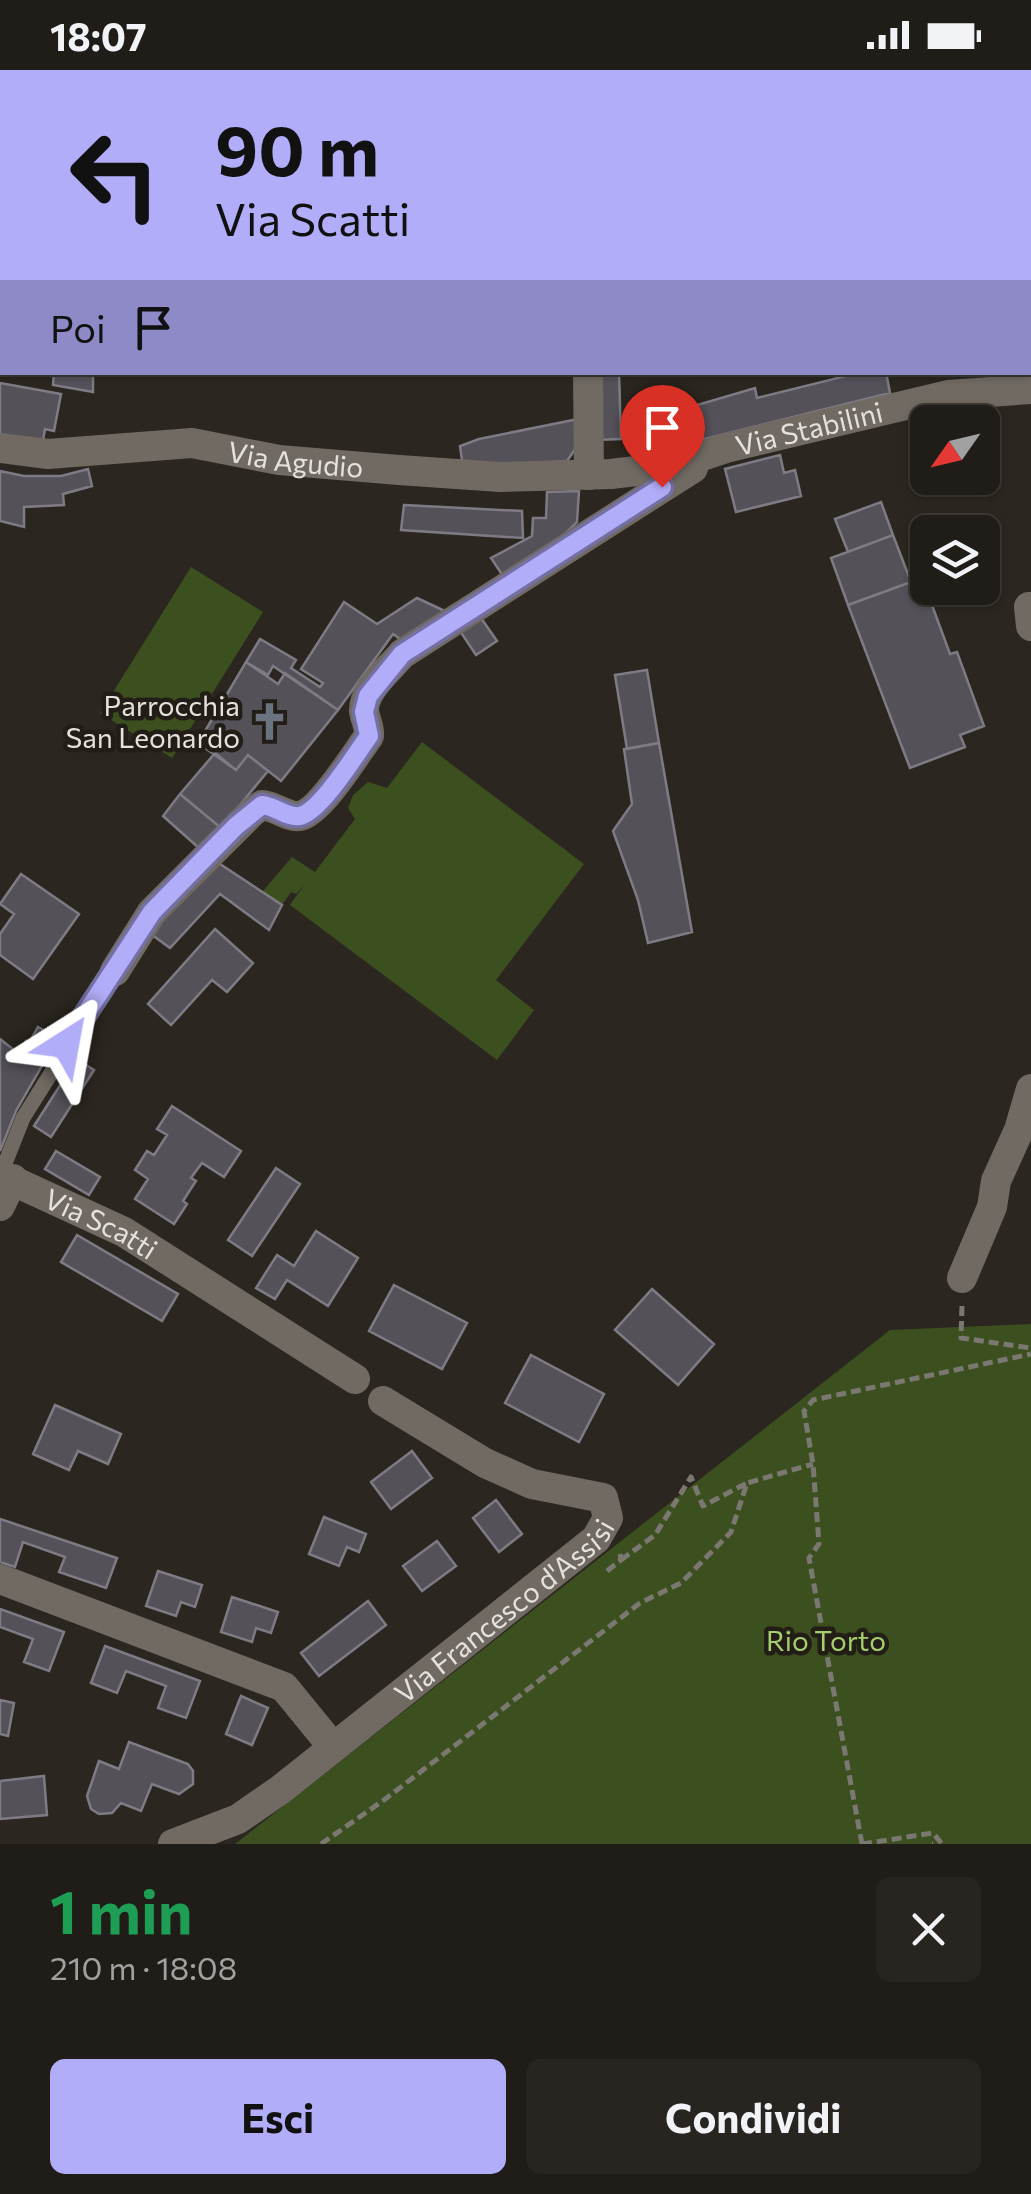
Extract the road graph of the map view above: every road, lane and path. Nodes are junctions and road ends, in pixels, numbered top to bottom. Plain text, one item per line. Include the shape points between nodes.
1 (588, 375) edge
2 (1031, 389) edge
3 (0, 448) edge
4 (726, 448) junction
5 (590, 475) junction
6 (115, 971) joint
7 (1031, 1089) edge
8 (3, 1184) edge
9 (962, 1278) joint
10 (1031, 1351) edge
11 (355, 1379) dead end
12 (383, 1401) dead end
13 (814, 1464) junction
14 (748, 1483) junction
15 (621, 1560) dead end
16 (0, 1578) edge
17 (333, 1747) junction
18 (173, 1844) edge
19 (320, 1844) edge
20 (862, 1844) edge
21 (942, 1844) edge

1 - 5 street
2 - 4 street, Via Stabilini via 948,395
3 - 5 street, Via Agudio via 48,454 192,443 279,460 399,470 500,478
4 - 5 street, Via Stabilini via 669,467
4 - 6 street, Via Scatti via 402,654 368,696 369,736 318,804 303,816 275,806 252,812 152,912
6 - 8 lane, Via Scatti via 23,1118
7 - 9 street
8 - 11 street, Via Scatti via 95,1218 175,1262
9 - 10 path via 962,1338
10 - 13 path via 812,1400 804,1411
12 - 17 street, Via Francesco d'Assisi via 532,1484 604,1498 608,1518 596,1539
13 - 14 path
13 - 20 path via 819,1544 809,1558
14 - 15 path via 703,1506 691,1477 655,1534
14 - 19 path via 731,1532 681,1583 640,1603
16 - 17 street via 284,1687
17 - 18 street, Via Francesco d'Assisi via 238,1819
20 - 21 path via 933,1833

